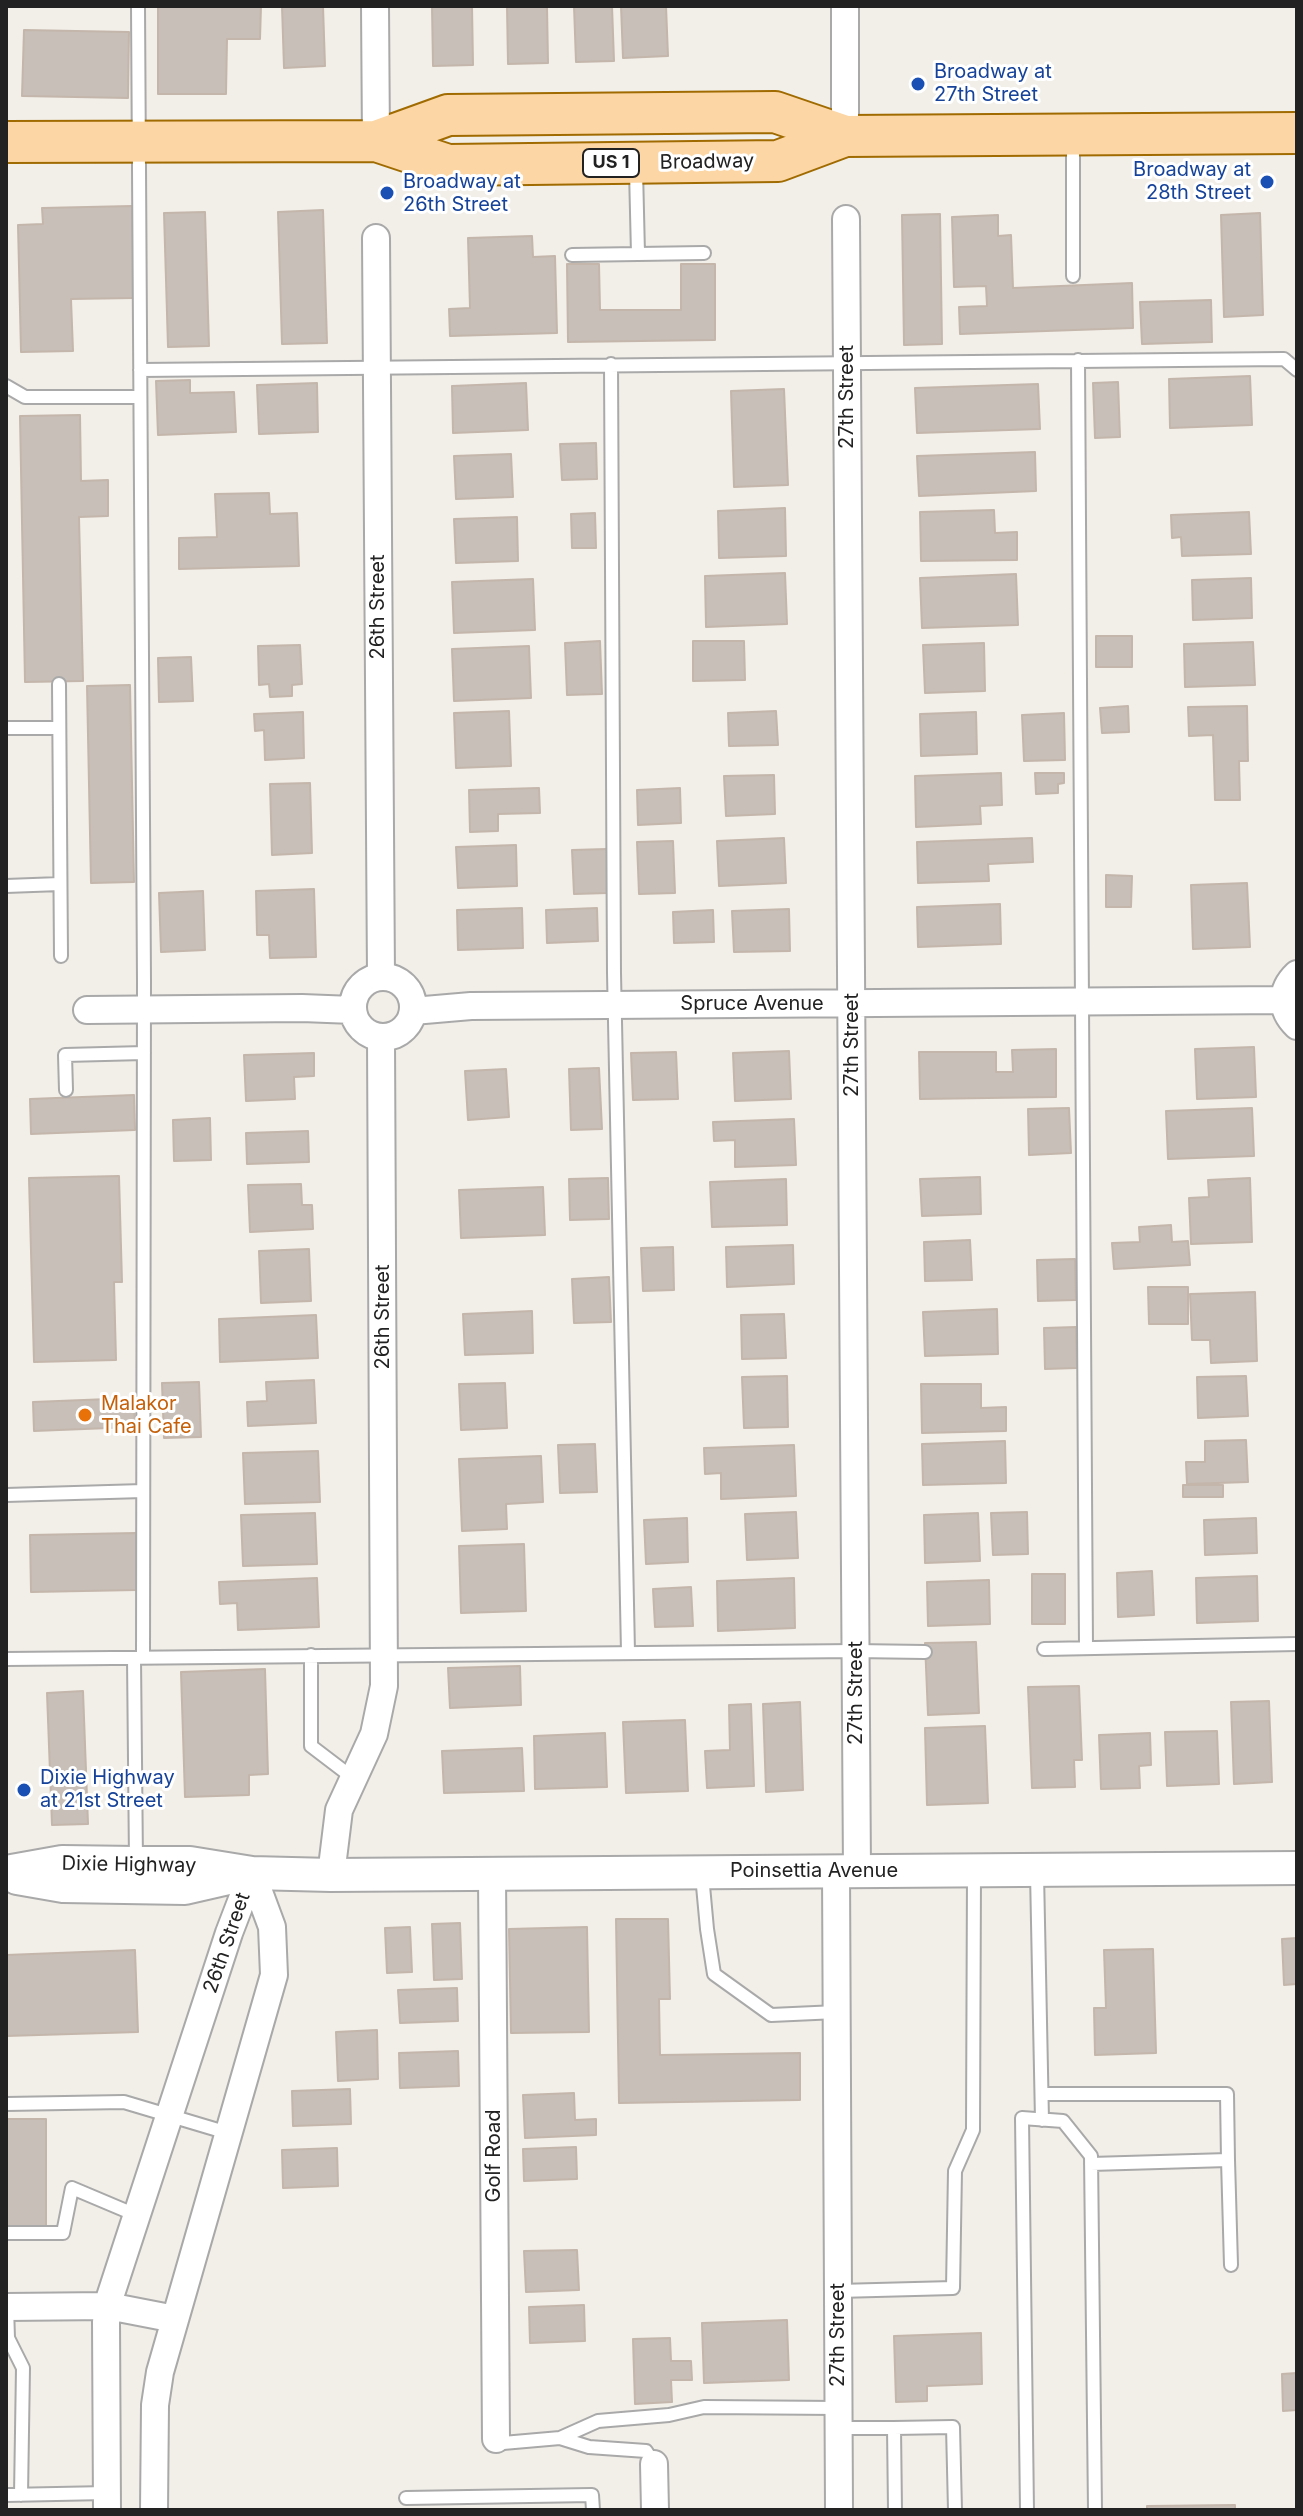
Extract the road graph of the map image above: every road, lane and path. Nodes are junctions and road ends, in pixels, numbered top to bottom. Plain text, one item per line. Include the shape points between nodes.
1 (138, 6) edge
2 (375, 6) edge
3 (845, 6) edge
4 (1297, 133) edge
5 (1073, 134) junction
6 (845, 136) junction
7 (376, 141) junction
8 (6, 142) edge
9 (139, 142) junction
10 (636, 163) junction
11 (846, 219) dead end
12 (376, 238) dead end
13 (704, 253) dead end
14 (638, 254) junction
15 (572, 255) dead end
16 (1073, 276) dead end
17 (1078, 360) junction
18 (847, 362) junction
19 (611, 364) junction
20 (377, 366) junction
21 (140, 370) junction
22 (1297, 370) edge
23 (6, 386) edge
24 (140, 397) junction
25 (59, 684) dead end
26 (6, 728) edge
27 (59, 728) junction
28 (60, 884) junction
29 (6, 886) edge
30 (61, 956) dead end
31 (1297, 974) edge
32 (381, 977) junction
33 (1284, 1000) junction
34 (1082, 1001) junction
35 (852, 1003) junction
36 (615, 1005) junction
37 (144, 1009) junction
38 (87, 1010) dead end
39 (353, 1010) junction
40 (413, 1011) junction
41 (1297, 1026) edge
42 (381, 1038) junction
43 (144, 1053) junction
44 (66, 1090) dead end
45 (143, 1491) junction
46 (6, 1495) edge
47 (1297, 1644) edge
48 (1086, 1647) junction
49 (1044, 1649) dead end
50 (855, 1651) junction
51 (628, 1652) junction
52 (925, 1652) dead end
53 (385, 1654) junction
54 (311, 1655) junction
55 (139, 1657) junction
56 (6, 1659) edge
57 (353, 1778) junction
58 (136, 1863) junction
59 (1297, 1868) edge
60 (974, 1870) junction
61 (1037, 1870) junction
62 (847, 1871) junction
63 (702, 1872) junction
64 (252, 1873) junction
65 (6, 1874) edge
66 (492, 1874) junction
67 (331, 1875) junction
68 (837, 2012) junction
69 (1042, 2094) junction
70 (6, 2104) edge
71 (169, 2116) junction
72 (1042, 2120) junction
73 (228, 2133) junction
74 (1228, 2160) junction
75 (1091, 2164) junction
76 (136, 2215) junction
77 (6, 2233) edge
78 (1231, 2265) dead end
79 (838, 2291) junction
80 (108, 2306) junction
81 (6, 2307) edge
82 (175, 2319) junction
83 (839, 2418) junction
84 (894, 2428) junction
85 (560, 2438) junction
86 (496, 2439) joint
87 (654, 2464) joint
88 (6, 2495) edge
89 (21, 2495) junction
90 (502, 2496) junction
91 (406, 2498) dead end
92 (107, 2502) edge
93 (154, 2510) edge
94 (502, 2510) edge
95 (593, 2510) edge
96 (655, 2510) edge
97 (839, 2510) edge
98 (895, 2510) edge
99 (955, 2510) edge
100 (1027, 2510) edge
101 (1095, 2510) edge

1 - 9 lane
2 - 7 street
3 - 6 street
4 - 5 main road, Broadway / US 1
5 - 6 main road, Broadway / US 1
5 - 16 lane
6 - 7 main road, Broadway / US 1 via 775,112 448,115
6 - 10 main road, Broadway / US 1 via 778,161
7 - 9 main road, Broadway / US 1
7 - 10 main road, Broadway / US 1 via 448,165
8 - 9 main road, Broadway / US 1
9 - 21 lane
10 - 14 lane
11 - 18 street, 27th Street
12 - 20 street, 26th Street
13 - 14 lane
14 - 15 lane
17 - 18 lane
17 - 22 lane via 1284,359
17 - 34 lane
18 - 19 lane
18 - 35 street, 27th Street
19 - 20 lane
19 - 36 lane
20 - 21 lane
20 - 32 street, 26th Street
21 - 24 lane
23 - 24 lane via 25,397
24 - 37 lane
25 - 27 lane
26 - 27 lane
27 - 28 lane
28 - 29 lane
28 - 30 lane
31 - 33 street
32 - 39 street via 363,984
32 - 40 street via 405,986
33 - 34 street, Spruce Avenue
33 - 41 street
34 - 35 street, Spruce Avenue
34 - 48 lane
35 - 36 street, Spruce Avenue
35 - 50 street, 27th Street
36 - 40 street, Spruce Avenue
36 - 51 lane
37 - 38 street
37 - 39 street
37 - 43 lane
39 - 42 street via 358,1026
40 - 42 street via 398,1033
42 - 53 street, 26th Street
43 - 44 lane via 65,1055
43 - 45 lane
45 - 46 lane
45 - 55 lane
47 - 48 lane
48 - 49 lane
50 - 51 lane
50 - 52 lane
50 - 62 street, 27th Street
51 - 53 lane
53 - 54 lane
53 - 57 street, 26th Street via 380,1711
54 - 55 lane
54 - 57 lane via 311,1746
55 - 56 lane
55 - 58 lane
57 - 67 street, 26th Street via 339,1810
58 - 64 street, Dixie Highway via 190,1863
58 - 65 street, Dixie Highway via 62,1862
59 - 61 street, Poinsettia Avenue
60 - 61 street, Poinsettia Avenue
60 - 62 street, Poinsettia Avenue
60 - 79 lane via 973,2130 955,2171 953,2288
61 - 69 lane
62 - 63 street, Poinsettia Avenue
62 - 68 street, 27th Street
63 - 66 street, Poinsettia Avenue
63 - 68 lane via 714,1974 771,2015
64 - 65 street, Dixie Highway via 185,1888 63,1886
64 - 67 street, Dixie Highway
64 - 71 street, 26th Street
64 - 73 street, 26th Street via 272,1927 274,1975
66 - 67 street, Poinsettia Avenue
66 - 86 street, Golf Road
68 - 79 street, 27th Street
69 - 72 lane
69 - 74 lane via 1227,2094
70 - 71 lane via 124,2102
71 - 73 lane
71 - 76 street, 26th Street
72 - 75 lane via 1063,2121 1091,2156
72 - 100 lane via 1022,2118
73 - 82 street, 26th Street
74 - 75 lane
74 - 78 lane
75 - 101 lane
76 - 77 lane via 72,2188 63,2233
76 - 80 street, 26th Street
79 - 83 street, 27th Street
80 - 81 street
80 - 82 street
80 - 92 street, 26th Street
81 - 89 lane via 8,2338 23,2368
82 - 93 street, 26th Street via 155,2405
83 - 84 lane
83 - 85 lane via 704,2407 598,2421
83 - 97 street, 27th Street
84 - 98 lane
84 - 99 lane via 953,2427
85 - 86 lane via 503,2443
85 - 87 lane via 589,2447 646,2451
87 - 96 street
88 - 89 lane
89 - 92 lane
90 - 91 lane
90 - 94 lane
90 - 95 lane via 592,2495

